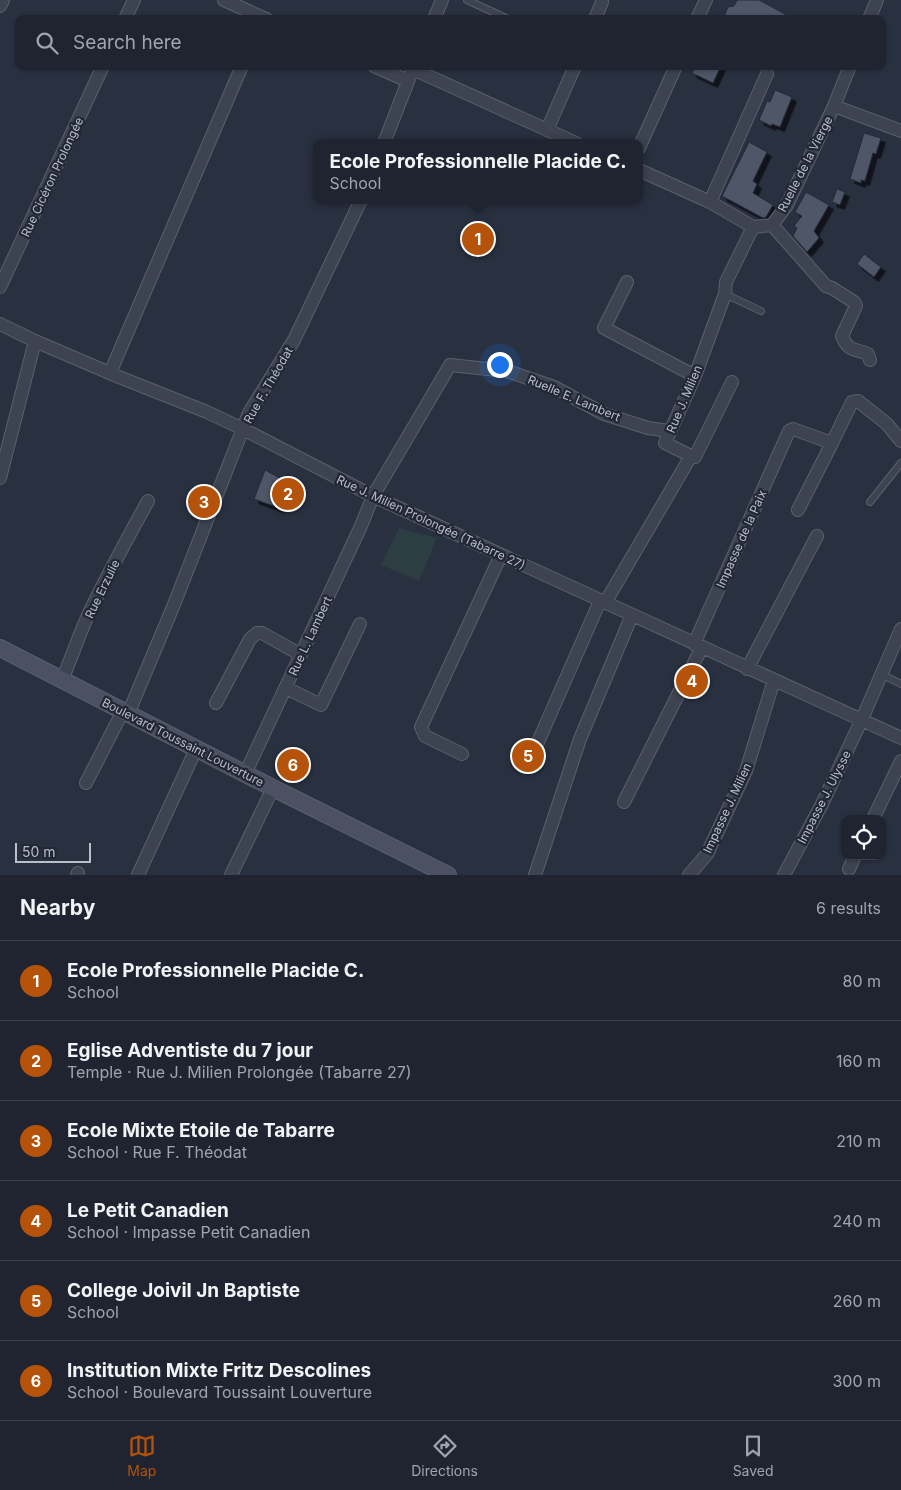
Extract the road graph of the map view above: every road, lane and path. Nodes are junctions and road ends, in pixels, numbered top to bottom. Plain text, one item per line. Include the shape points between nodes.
1 (3, 0) edge
2 (134, 0) edge
3 (224, 0) edge
4 (442, 0) edge
5 (467, 0) edge
6 (706, 0) edge
7 (876, 0) edge
8 (602, 2) dead end
9 (0, 6) edge
10 (128, 15) edge
11 (257, 15) edge
12 (436, 15) edge
13 (499, 15) edge
14 (597, 15) edge
15 (699, 15) edge
16 (870, 15) edge
17 (101, 70) edge
18 (240, 70) edge
19 (383, 70) edge
20 (412, 70) edge
21 (419, 70) edge
22 (572, 70) edge
23 (674, 70) edge
24 (848, 70) edge
25 (767, 74) dead end
26 (408, 81) junction
27 (834, 106) junction
28 (899, 128) edge
29 (547, 130) junction
30 (386, 139) edge
31 (567, 139) edge
32 (643, 139) edge
33 (643, 172) edge
34 (710, 202) junction
35 (359, 204) edge
36 (772, 225) junction
37 (753, 227) junction
38 (627, 282) dead end
39 (0, 287) edge
40 (725, 294) junction
41 (761, 311) dead end
42 (0, 324) edge
43 (35, 341) junction
44 (870, 360) dead end
45 (110, 373) junction
46 (695, 376) junction
47 (732, 382) dead end
48 (243, 429) junction
49 (670, 431) junction
50 (901, 441) edge
51 (832, 443) junction
52 (691, 456) junction
53 (901, 463) edge
54 (0, 478) edge
55 (373, 496) junction
56 (148, 501) dead end
57 (870, 502) dead end
58 (798, 510) dead end
59 (817, 536) dead end
60 (501, 555) junction
61 (603, 602) junction
62 (632, 616) junction
63 (360, 624) dead end
64 (901, 628) edge
65 (698, 646) junction
66 (0, 648) edge
67 (301, 655) junction
68 (748, 669) junction
69 (881, 674) junction
70 (62, 680) junction
71 (774, 680) junction
72 (901, 684) edge
73 (286, 688) junction
74 (216, 703) dead end
75 (126, 713) junction
76 (862, 719) junction
77 (901, 738) edge
78 (196, 749) junction
79 (462, 754) dead end
80 (532, 758) dead end
81 (901, 761) edge
82 (245, 774) junction
83 (86, 783) dead end
84 (273, 788) junction
85 (624, 802) dead end
86 (875, 815) edge
87 (853, 860) edge
88 (849, 869) dead end
89 (138, 875) edge
90 (231, 875) edge
91 (448, 875) edge
92 (534, 875) edge
93 (689, 875) edge
94 (784, 875) edge

1 - 9 street
2 - 10 street
3 - 11 street
4 - 12 street
5 - 13 lane
6 - 15 street
7 - 16 street
8 - 14 street
17 - 39 street, Rue Cicéron Prolongée
18 - 45 street
19 - 26 street
20 - 26 street
21 - 29 street
22 - 29 street
23 - 32 street
24 - 27 street, Ruelle de la Vierge
25 - 34 street
26 - 30 street
27 - 28 street
27 - 36 street, Ruelle de la Vierge via 787,205
29 - 31 street
33 - 34 street
34 - 37 street
35 - 48 street, Rue F. Théodat via 294,340 249,413
36 - 37 street, Ruelle de la Vierge
36 - 44 street via 826,286 854,302 856,306 842,336 845,344 868,354
37 - 40 street, Rue J. Milien via 726,282
38 - 46 street via 604,328
40 - 41 lane
40 - 46 street, Rue J. Milien
42 - 43 street, Rue J. Milien Prolongée (Tabarre 27)
43 - 45 street, Rue J. Milien Prolongée (Tabarre 27)
43 - 54 street
45 - 48 street, Rue J. Milien Prolongée (Tabarre 27)
46 - 49 street, Rue J. Milien
47 - 52 street via 695,457
48 - 55 street, Rue J. Milien Prolongée (Tabarre 27)
48 - 75 street, Rue F. Théodat via 173,608
49 - 52 street, Rue J. Milien via 665,443
49 - 55 street, Ruelle E. Lambert via 648,428 604,414 554,387 507,371 450,365
50 - 51 street via 887,424 854,401
51 - 58 street
51 - 65 street, Impasse de la Paix via 793,429 787,435
52 - 61 street
53 - 57 lane
55 - 60 street, Rue J. Milien Prolongée (Tabarre 27)
55 - 67 street, Rue L. Lambert
56 - 70 street, Rue Erzulie via 89,613
59 - 68 street
60 - 61 street, Rue J. Milien Prolongée (Tabarre 27)
60 - 79 street via 421,727 425,736
61 - 62 street, Rue J. Milien Prolongée (Tabarre 27)
61 - 80 street
62 - 65 street, Rue J. Milien Prolongée (Tabarre 27)
62 - 92 street via 580,739
63 - 73 street via 321,706
64 - 69 street, Impasse J. Ulysse
65 - 68 street, Rue J. Milien Prolongée (Tabarre 27)
65 - 85 street, Impasse de la Paix
66 - 70 main road, Boulevard Toussaint Louverture
67 - 73 street, Rue L. Lambert
67 - 74 street via 262,633 253,635
68 - 71 street, Rue J. Milien Prolongée (Tabarre 27)
69 - 72 lane
69 - 76 street, Impasse J. Ulysse
70 - 75 main road, Boulevard Toussaint Louverture
71 - 76 street, Rue J. Milien Prolongée (Tabarre 27)
71 - 93 street, Impasse J. Milien via 746,771 707,854
73 - 82 street, Rue L. Lambert
75 - 78 main road, Boulevard Toussaint Louverture
75 - 83 street, Rue F. Théodat
76 - 77 street, Rue J. Milien Prolongée (Tabarre 27)
76 - 94 street, Impasse J. Ulysse
78 - 82 main road, Boulevard Toussaint Louverture
78 - 89 street
81 - 86 street
82 - 84 main road, Boulevard Toussaint Louverture
84 - 90 street
84 - 91 main road, Boulevard Toussaint Louverture
87 - 88 street

